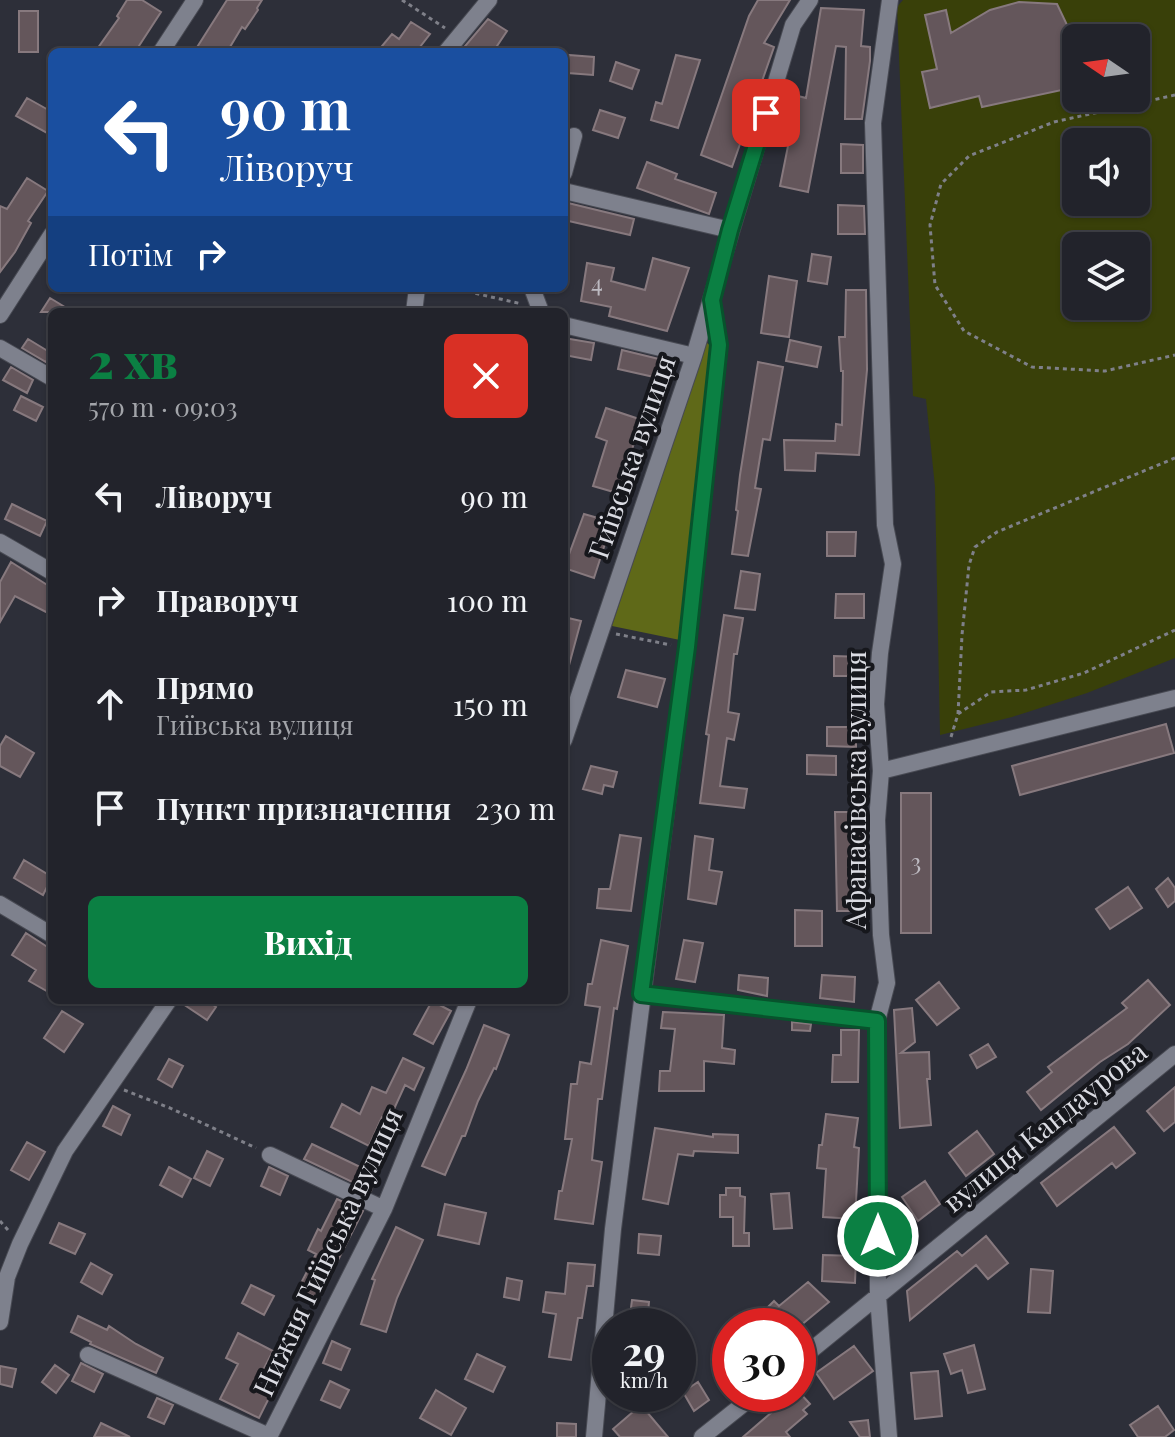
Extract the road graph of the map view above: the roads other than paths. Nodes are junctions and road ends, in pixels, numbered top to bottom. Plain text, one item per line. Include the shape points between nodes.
1 (195, 0) edge
2 (489, 0) edge
3 (810, 0) edge
4 (890, 0) edge
5 (167, 48) edge
6 (449, 48) edge
7 (574, 136) dead end
8 (568, 158) edge
9 (568, 192) edge
10 (730, 230) junction
11 (48, 240) edge
12 (712, 300) junction
13 (0, 315) edge
14 (568, 326) edge
15 (0, 348) edge
16 (694, 356) junction
17 (48, 376) edge
18 (0, 542) edge
19 (48, 570) edge
20 (1175, 698) edge
21 (568, 728) edge
22 (881, 771) junction
23 (0, 904) edge
24 (48, 933) edge
25 (641, 994) junction
26 (166, 1004) edge
27 (467, 1004) edge
28 (877, 1021) junction
29 (1175, 1054) edge
30 (270, 1155) road end
31 (384, 1209) junction
32 (878, 1297) junction
33 (0, 1322) edge
34 (816, 1347) edge
35 (88, 1355) dead end
36 (733, 1412) edge
37 (269, 1437) edge
38 (594, 1437) edge
39 (702, 1437) edge
40 (889, 1437) edge

1 - 5 street
2 - 6 street
3 - 10 street, Гиївська вулиця via 793,25
4 - 22 street, Афанасівська вулиця via 873,123 885,525 893,564 876,704
7 - 8 street
9 - 10 street
10 - 12 street, Гиївська вулиця
11 - 13 street
12 - 16 street, Гиївська вулиця
12 - 25 street, Гиївська вулиця via 719,345 687,647
14 - 16 street
15 - 17 street
16 - 21 street, Гиївська вулиця
18 - 19 street
20 - 22 street
22 - 28 street, Афанасівська вулиця via 877,834 887,983
23 - 24 street
25 - 28 street
25 - 38 street, Гиївська вулиця
26 - 33 street via 65,1151 7,1277
27 - 31 street, Нижня Гиївська вулиця
28 - 32 street, Афанасівська вулиця
29 - 32 street, вулиця Кандаурова
30 - 31 street
31 - 37 street, Нижня Гиївська вулиця
32 - 34 street, вулиця Кандаурова
32 - 40 street, Афанасівська вулиця
35 - 37 street
36 - 39 street

